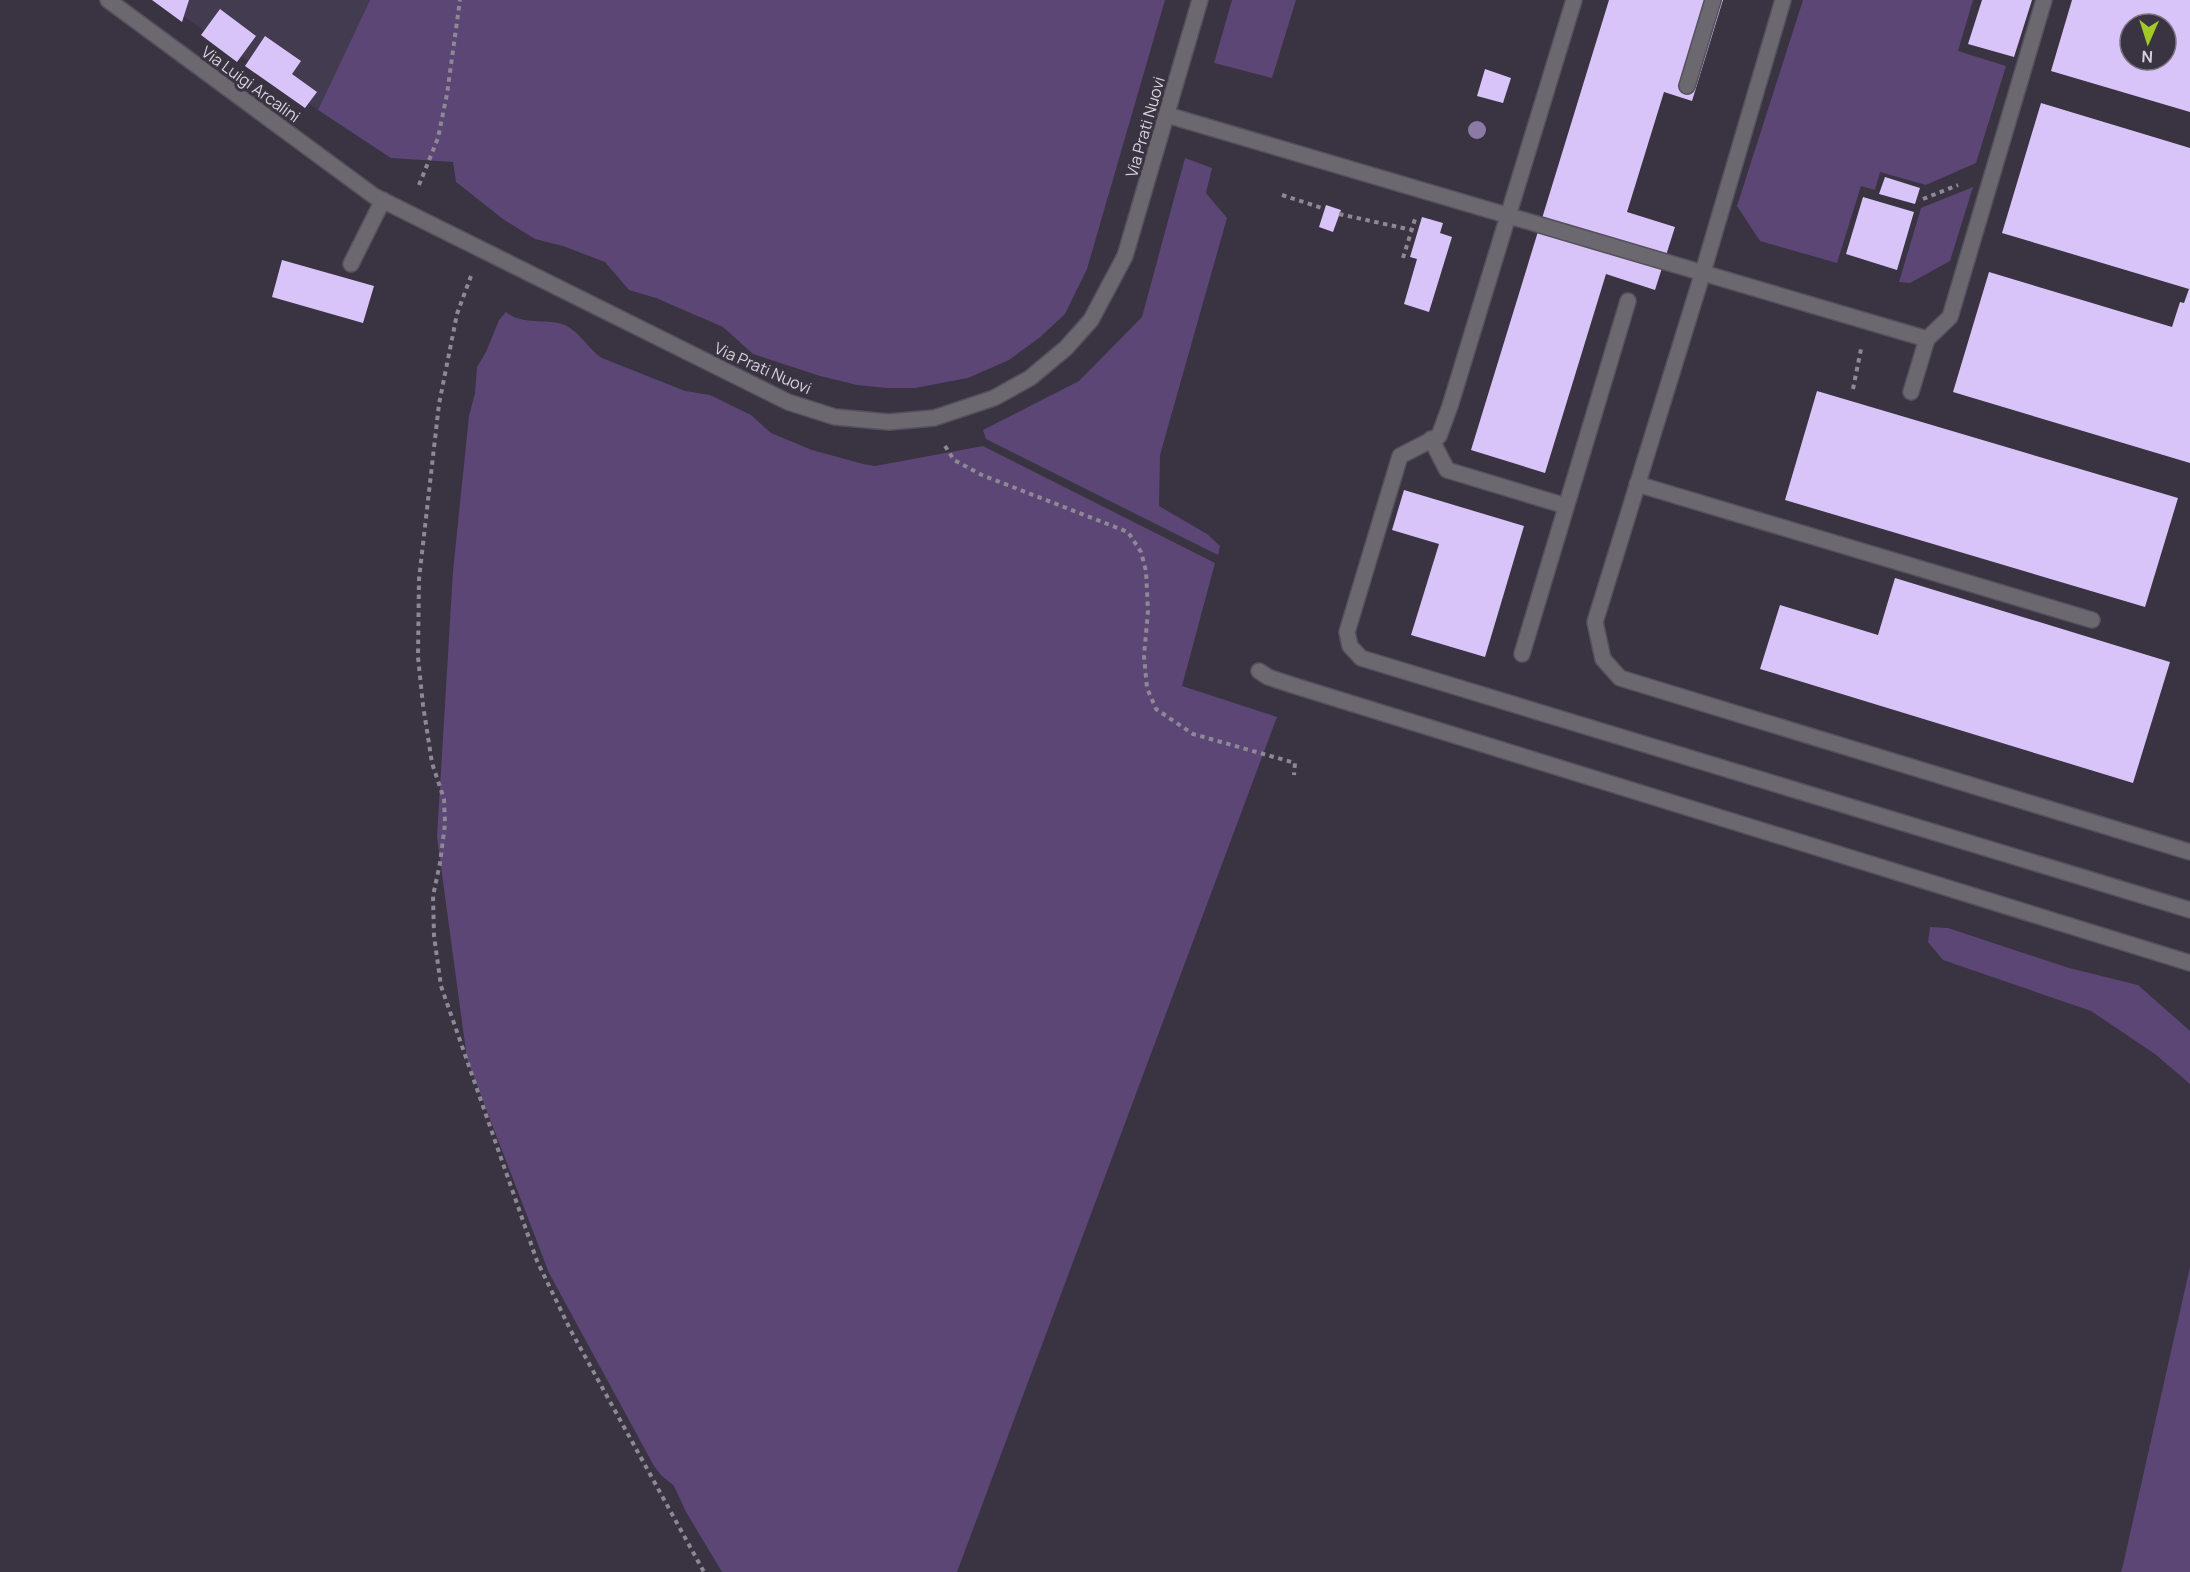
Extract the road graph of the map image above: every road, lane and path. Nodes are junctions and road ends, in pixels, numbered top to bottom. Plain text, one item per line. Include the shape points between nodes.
1 (108, 0) edge
2 (460, 0) edge
3 (1200, 0) edge
4 (1574, 0) edge
5 (1713, 0) edge
6 (1783, 0) edge
7 (2044, 0) edge
8 (1687, 86) dead end
9 (1167, 115) junction
10 (1282, 195) dead end
11 (379, 198) junction
12 (1324, 209) dead end
13 (407, 213) junction
14 (1339, 214) dead end
15 (1508, 216) junction
16 (1412, 230) dead end
17 (482, 250) junction
18 (351, 264) dead end
19 (1703, 272) junction
20 (1628, 301) dead end
21 (1927, 339) junction
22 (1911, 392) dead end
23 (934, 418) junction
24 (1431, 439) junction
25 (1637, 484) junction
26 (1566, 506) junction
27 (2092, 620) dead end
28 (1522, 654) dead end
29 (1259, 671) dead end
30 (1294, 775) dead end
31 (2190, 852) edge
32 (2190, 910) edge
33 (2190, 963) edge
34 (704, 1572) edge

1 - 11 street, Via Luigi Arcalini
2 - 13 path via 438,138
3 - 9 street, Via Prati Nuovi
4 - 15 street
5 - 8 street
6 - 19 street
7 - 21 street via 1950,317
9 - 15 street
9 - 23 street, Via Prati Nuovi via 1125,256 1091,320 1066,348 1029,378 994,398
10 - 12 path
11 - 13 street, Via Prati Nuovi
11 - 18 street
13 - 17 street, Via Prati Nuovi
14 - 16 path
15 - 19 street
15 - 24 street via 1450,406 1439,436
17 - 23 street, Via Prati Nuovi via 788,402 835,417 889,422
17 - 34 path via 456,314 439,404 419,579 418,657 423,705 432,764 444,800 445,824 433,896 441,986 537,1261 571,1331
19 - 21 street
19 - 25 street
20 - 26 street
21 - 22 street
23 - 30 path via 954,460 982,475 1128,532 1141,552 1146,571 1144,656 1147,688 1156,709 1193,734 1295,763
24 - 26 street via 1447,470
24 - 32 street via 1400,456 1347,632 1350,646 1361,658
25 - 27 street
25 - 31 street via 1595,622 1603,659 1620,678
26 - 28 street
29 - 33 street via 1292,685

